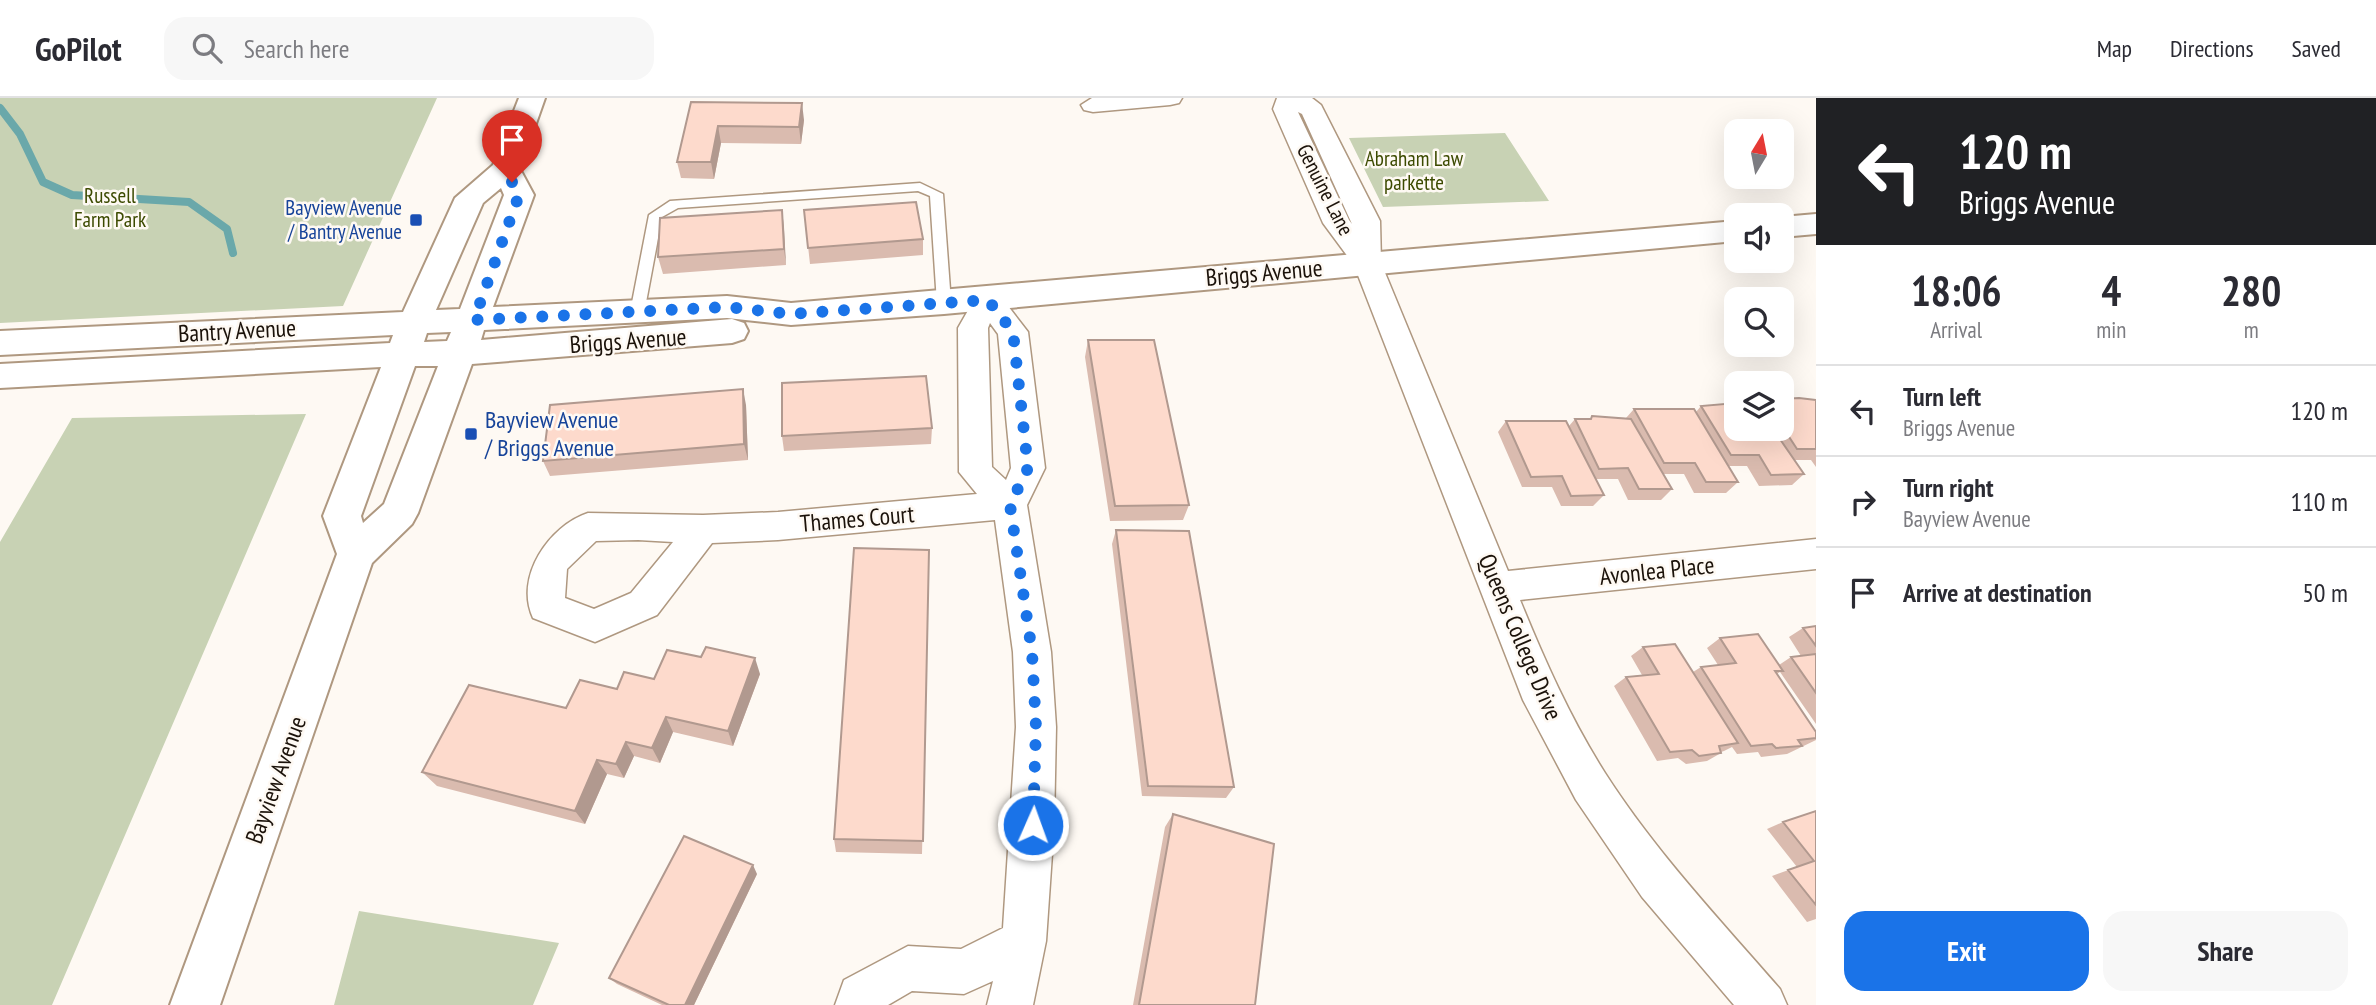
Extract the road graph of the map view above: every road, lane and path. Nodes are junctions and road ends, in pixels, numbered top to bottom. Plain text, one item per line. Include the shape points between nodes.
1 (532, 98) edge
2 (1170, 98) edge
3 (1289, 98) edge
4 (1296, 98) edge
5 (1093, 105) dead end
6 (506, 169) junction
7 (1816, 224) edge
8 (1794, 226) edge
9 (1724, 232) edge
10 (1367, 263) junction
11 (988, 300) junction
12 (944, 303) junction
13 (637, 313) junction
14 (791, 314) junction
15 (468, 337) junction
16 (409, 339) junction
17 (0, 343) edge
18 (0, 376) edge
19 (1010, 505) junction
20 (703, 529) dead end
21 (356, 554) junction
22 (1816, 554) edge
23 (1498, 587) junction
24 (1024, 941) junction
25 (195, 1005) edge
26 (858, 1005) edge
27 (1010, 1005) edge
28 (1764, 1005) edge

1 - 6 street
2 - 5 street
3 - 10 street, Genuine Lane via 1285,109 1337,223
4 - 10 street, Genuine Lane via 1312,110 1366,221
6 - 15 street, Bayview Avenue via 519,195
6 - 16 street via 470,198
7 - 8 street
9 - 10 street, Briggs Avenue
10 - 11 street, Briggs Avenue
10 - 23 street, Queens College Drive
11 - 12 street, Briggs Avenue
11 - 19 street via 1013,332 1028,468
11 - 19 street via 973,327 976,472
12 - 13 lane via 936,194 920,187 675,204 656,215
12 - 14 street, Briggs Avenue
13 - 14 street, Briggs Avenue via 727,307
13 - 15 street, Briggs Avenue
14 - 15 street, Briggs Avenue via 721,334
15 - 16 street, Bantry Avenue
15 - 21 street, Bayview Avenue via 400,513
16 - 17 street, Bantry Avenue
16 - 18 street, Bantry Avenue
16 - 21 street via 342,516
19 - 20 street, Thames Court
19 - 24 street via 1032,652 1036,727
21 - 25 street, Bayview Avenue
22 - 23 street, Avonlea Place
23 - 28 street, Queens College Drive via 1537,688 1590,786 1657,882
24 - 26 street via 964,972 908,968 860,996
24 - 27 street

